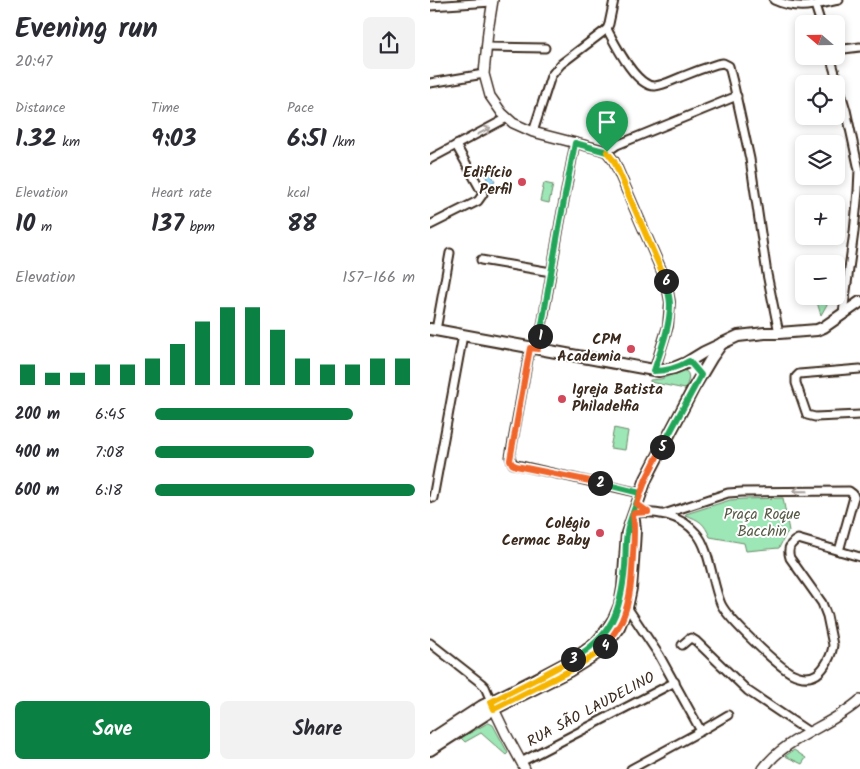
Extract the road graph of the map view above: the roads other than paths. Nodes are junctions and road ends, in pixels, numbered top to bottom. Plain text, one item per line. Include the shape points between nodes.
1 (614, 0) edge
2 (774, 0) edge
3 (839, 0) edge
4 (492, 1) edge
5 (815, 5) junction
6 (430, 6) edge
7 (818, 15) edge
8 (607, 29) junction
9 (486, 47) junction
10 (860, 47) edge
11 (545, 48) dead end
12 (845, 49) edge
13 (833, 65) edge
14 (484, 74) junction
15 (430, 83) edge
16 (737, 96) junction
17 (507, 118) junction
18 (533, 132) junction
19 (575, 143) junction
20 (456, 145) junction
21 (607, 152) junction
22 (430, 159) edge
23 (430, 225) edge
24 (450, 253) dead end
25 (481, 260) dead end
26 (551, 272) junction
27 (860, 302) edge
28 (843, 313) junction
29 (433, 330) edge
30 (780, 334) junction
31 (463, 335) junction
32 (722, 343) junction
33 (534, 348) junction
34 (689, 361) junction
35 (860, 369) edge
36 (654, 371) junction
37 (701, 375) junction
38 (860, 414) edge
39 (860, 492) edge
40 (640, 493) junction
41 (854, 497) junction
42 (433, 498) dead end
43 (634, 511) junction
44 (664, 514) junction
45 (839, 551) junction
46 (860, 557) edge
47 (627, 608) junction
48 (430, 643) edge
49 (682, 645) dead end
50 (675, 682) junction
51 (860, 700) edge
52 (492, 705) junction
53 (728, 715) dead end
54 (701, 731) junction
55 (809, 732) junction
56 (431, 743) edge
57 (523, 766) edge
58 (631, 769) edge
59 (763, 769) edge

1 - 8 street
2 - 5 street via 796,7
3 - 5 street
4 - 6 street
4 - 9 street
5 - 7 street
8 - 16 street via 633,72 643,81 656,86 723,63 729,66
8 - 18 street via 554,71
9 - 11 street
9 - 14 street
10 - 12 street
13 - 28 street via 859,170
14 - 15 street
14 - 17 street via 490,96
16 - 21 street
16 - 30 street
17 - 18 street
20 -> 17 street
18 - 19 street
19 - 21 street
19 - 26 street
20 - 22 street
20 - 23 street via 483,194 478,201
21 - 36 street via 614,161 666,280 670,314
24 - 29 street
25 - 26 street
26 - 33 street
27 - 28 main road
28 - 30 main road via 817,330
29 - 31 main road
30 - 32 main road via 738,336
31 - 33 main road
31 - 42 street
32 - 34 main road
32 - 37 main road
33 - 36 main road
33 - 40 street via 510,457 512,464
34 - 36 main road via 674,368
34 - 37 main road
35 - 38 street via 799,374 796,383 807,415
37 - 40 main road
39 - 41 street
40 - 43 main road
41 -> 44 street via 848,491 728,493
41 - 45 street
43 - 44 street
43 - 47 main road via 633,562
43 - 52 main road via 627,533 620,605 606,631 595,644 574,659
44 - 45 street via 687,524 703,542 714,583 728,614 782,667 803,677 811,677 823,668 833,645 822,603 790,558 789,548 798,539
45 - 46 street
47 - 50 street
47 - 52 main road via 619,627 601,651 569,671
48 - 52 street via 481,683
49 - 55 street via 691,638 696,641 748,692
50 - 54 street
50 - 57 street, RUA SÃO LAUDELINO
51 - 55 street
52 - 56 main road
52 - 57 street
53 - 54 street
54 - 58 street
55 - 59 street via 780,750

